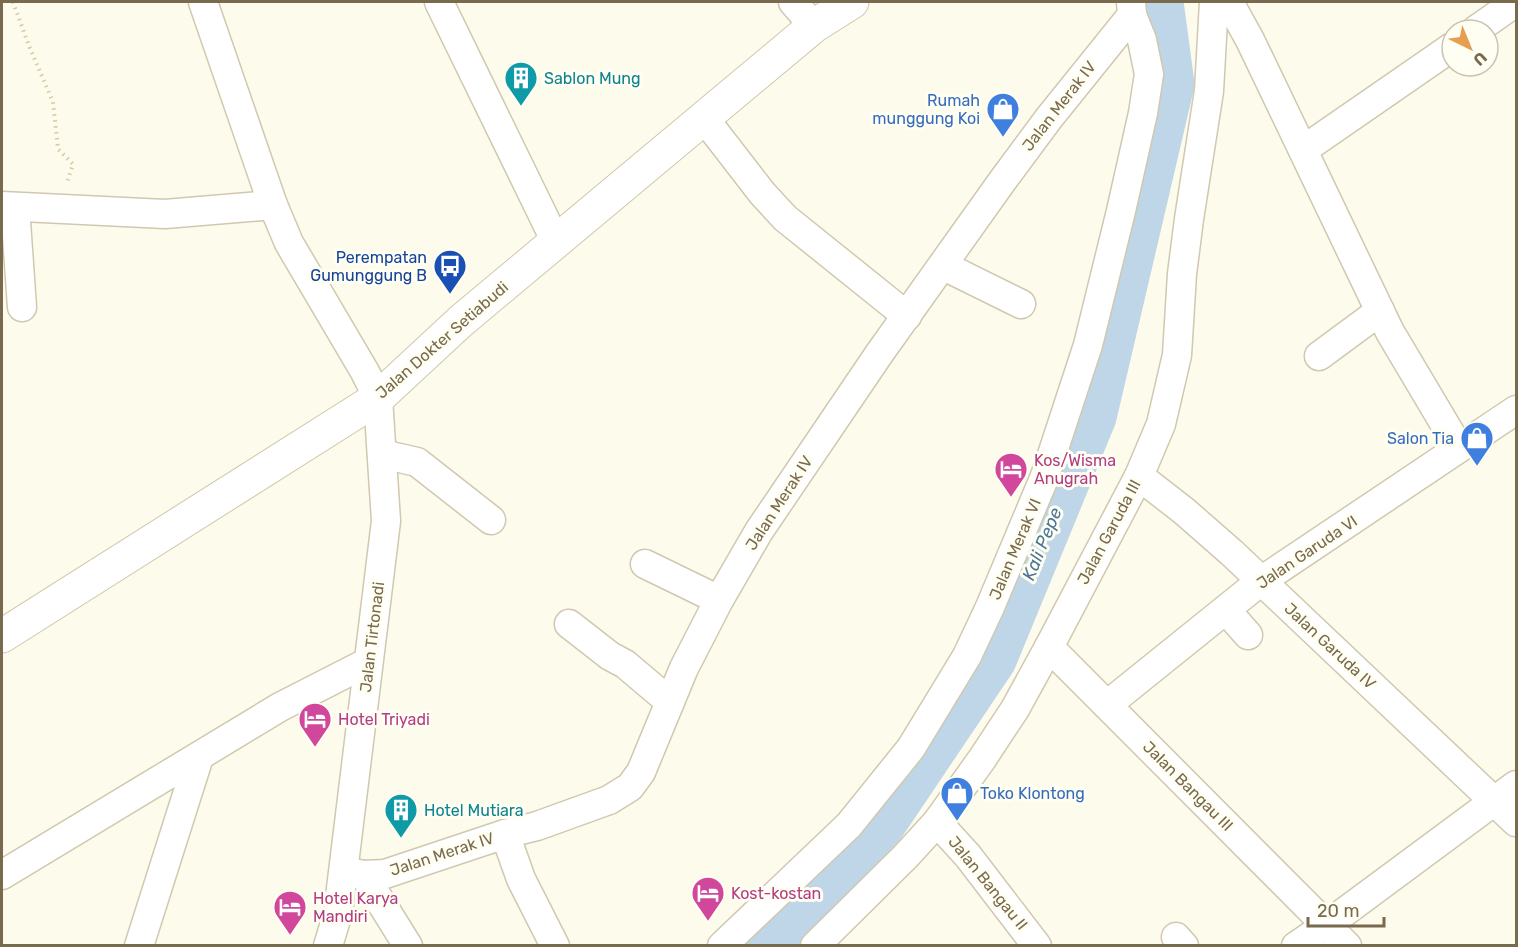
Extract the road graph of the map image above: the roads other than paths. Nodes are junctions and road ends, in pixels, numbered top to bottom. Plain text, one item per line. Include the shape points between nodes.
1 (203, 2) edge
2 (439, 2) edge
3 (793, 2) edge
4 (852, 2) edge
5 (1214, 2) edge
6 (1229, 2) edge
7 (1516, 2) edge
8 (1132, 8) edge
9 (1493, 18) edge
10 (814, 26) junction
11 (1440, 55) edge
12 (704, 118) junction
13 (1303, 150) junction
14 (273, 206) junction
15 (8, 207) edge
16 (556, 242) junction
17 (944, 266) junction
18 (1021, 304) dead end
19 (22, 306) dead end
20 (1380, 311) junction
21 (907, 316) junction
22 (1319, 356) dead end
23 (378, 398) junction
24 (1516, 410) edge
25 (1459, 448) junction
26 (382, 454) junction
27 (1139, 476) junction
28 (492, 520) dead end
29 (645, 564) dead end
30 (1261, 581) junction
31 (719, 600) junction
32 (1226, 610) junction
33 (569, 624) dead end
34 (1248, 635) dead end
35 (2, 636) edge
36 (1048, 647) junction
37 (368, 662) junction
38 (670, 702) junction
39 (1107, 705) junction
40 (199, 757) junction
41 (1506, 793) edge
42 (937, 822) junction
43 (1516, 822) edge
44 (505, 834) junction
45 (354, 873) junction
46 (2, 875) edge
47 (1327, 925) junction
48 (139, 945) edge
49 (328, 945) edge
50 (408, 945) edge
51 (555, 945) edge
52 (722, 945) edge
53 (816, 945) edge
54 (1037, 945) edge
55 (1296, 945) edge
56 (1347, 945) edge

1 - 14 street
2 - 16 street
3 - 10 street
4 - 10 street, Jalan Dokter Setiabudi
5 - 27 street, Jalan Garuda III via 1209,91 1187,230 1177,355 1161,424
6 - 13 street
7 - 9 street
8 - 17 street, Jalan Merak IV
8 - 52 street, Jalan Merak VI via 1149,74 1109,264 1046,476 990,607 967,656 911,748 849,825
10 - 12 street, Jalan Dokter Setiabudi
11 - 13 street
12 - 16 street, Jalan Dokter Setiabudi
12 - 21 street via 785,218
13 - 20 street
14 - 15 street via 165,214
14 - 23 street via 289,243
15 - 19 street
16 - 23 street, Jalan Dokter Setiabudi via 461,321
17 - 18 street
17 - 21 street, Jalan Merak IV
20 - 22 street
20 - 25 street
21 - 31 street, Jalan Merak IV via 778,502
23 - 26 street, Jalan Tirtonadi
23 - 35 street, Jalan Dokter Setiabudi
24 - 25 street, Jalan Garuda VI
25 - 30 street, Jalan Garuda VI
26 - 28 street via 417,462
26 - 37 street, Jalan Tirtonadi via 386,521
27 - 30 street, Jalan Garuda IV
27 - 36 street, Jalan Garuda III
29 - 31 street
30 - 32 street, Jalan Garuda VI
30 - 41 street, Jalan Garuda IV
31 - 38 street, Jalan Merak IV
32 - 34 street
32 - 39 street, Jalan Garuda VI
33 - 38 street via 626,664
36 - 39 street, Jalan Bangau III
36 - 42 street, Jalan Garuda III via 1015,709
37 - 40 street via 280,707
37 - 45 street, Jalan Tirtonadi
38 - 44 street, Jalan Merak IV via 641,772 630,787 580,811
39 - 47 street, Jalan Bangau III
40 - 46 street
40 - 48 street
41 - 43 street, Jalan Garuda IV
41 - 47 street
42 - 53 street, Jalan Garuda III
42 - 54 street, Jalan Bangau II
44 - 45 street, Jalan Merak IV via 385,874
44 - 51 street via 521,879
45 - 49 street, Jalan Tirtonadi
45 - 50 street
47 - 55 street
47 - 56 street, Jalan Bangau III

